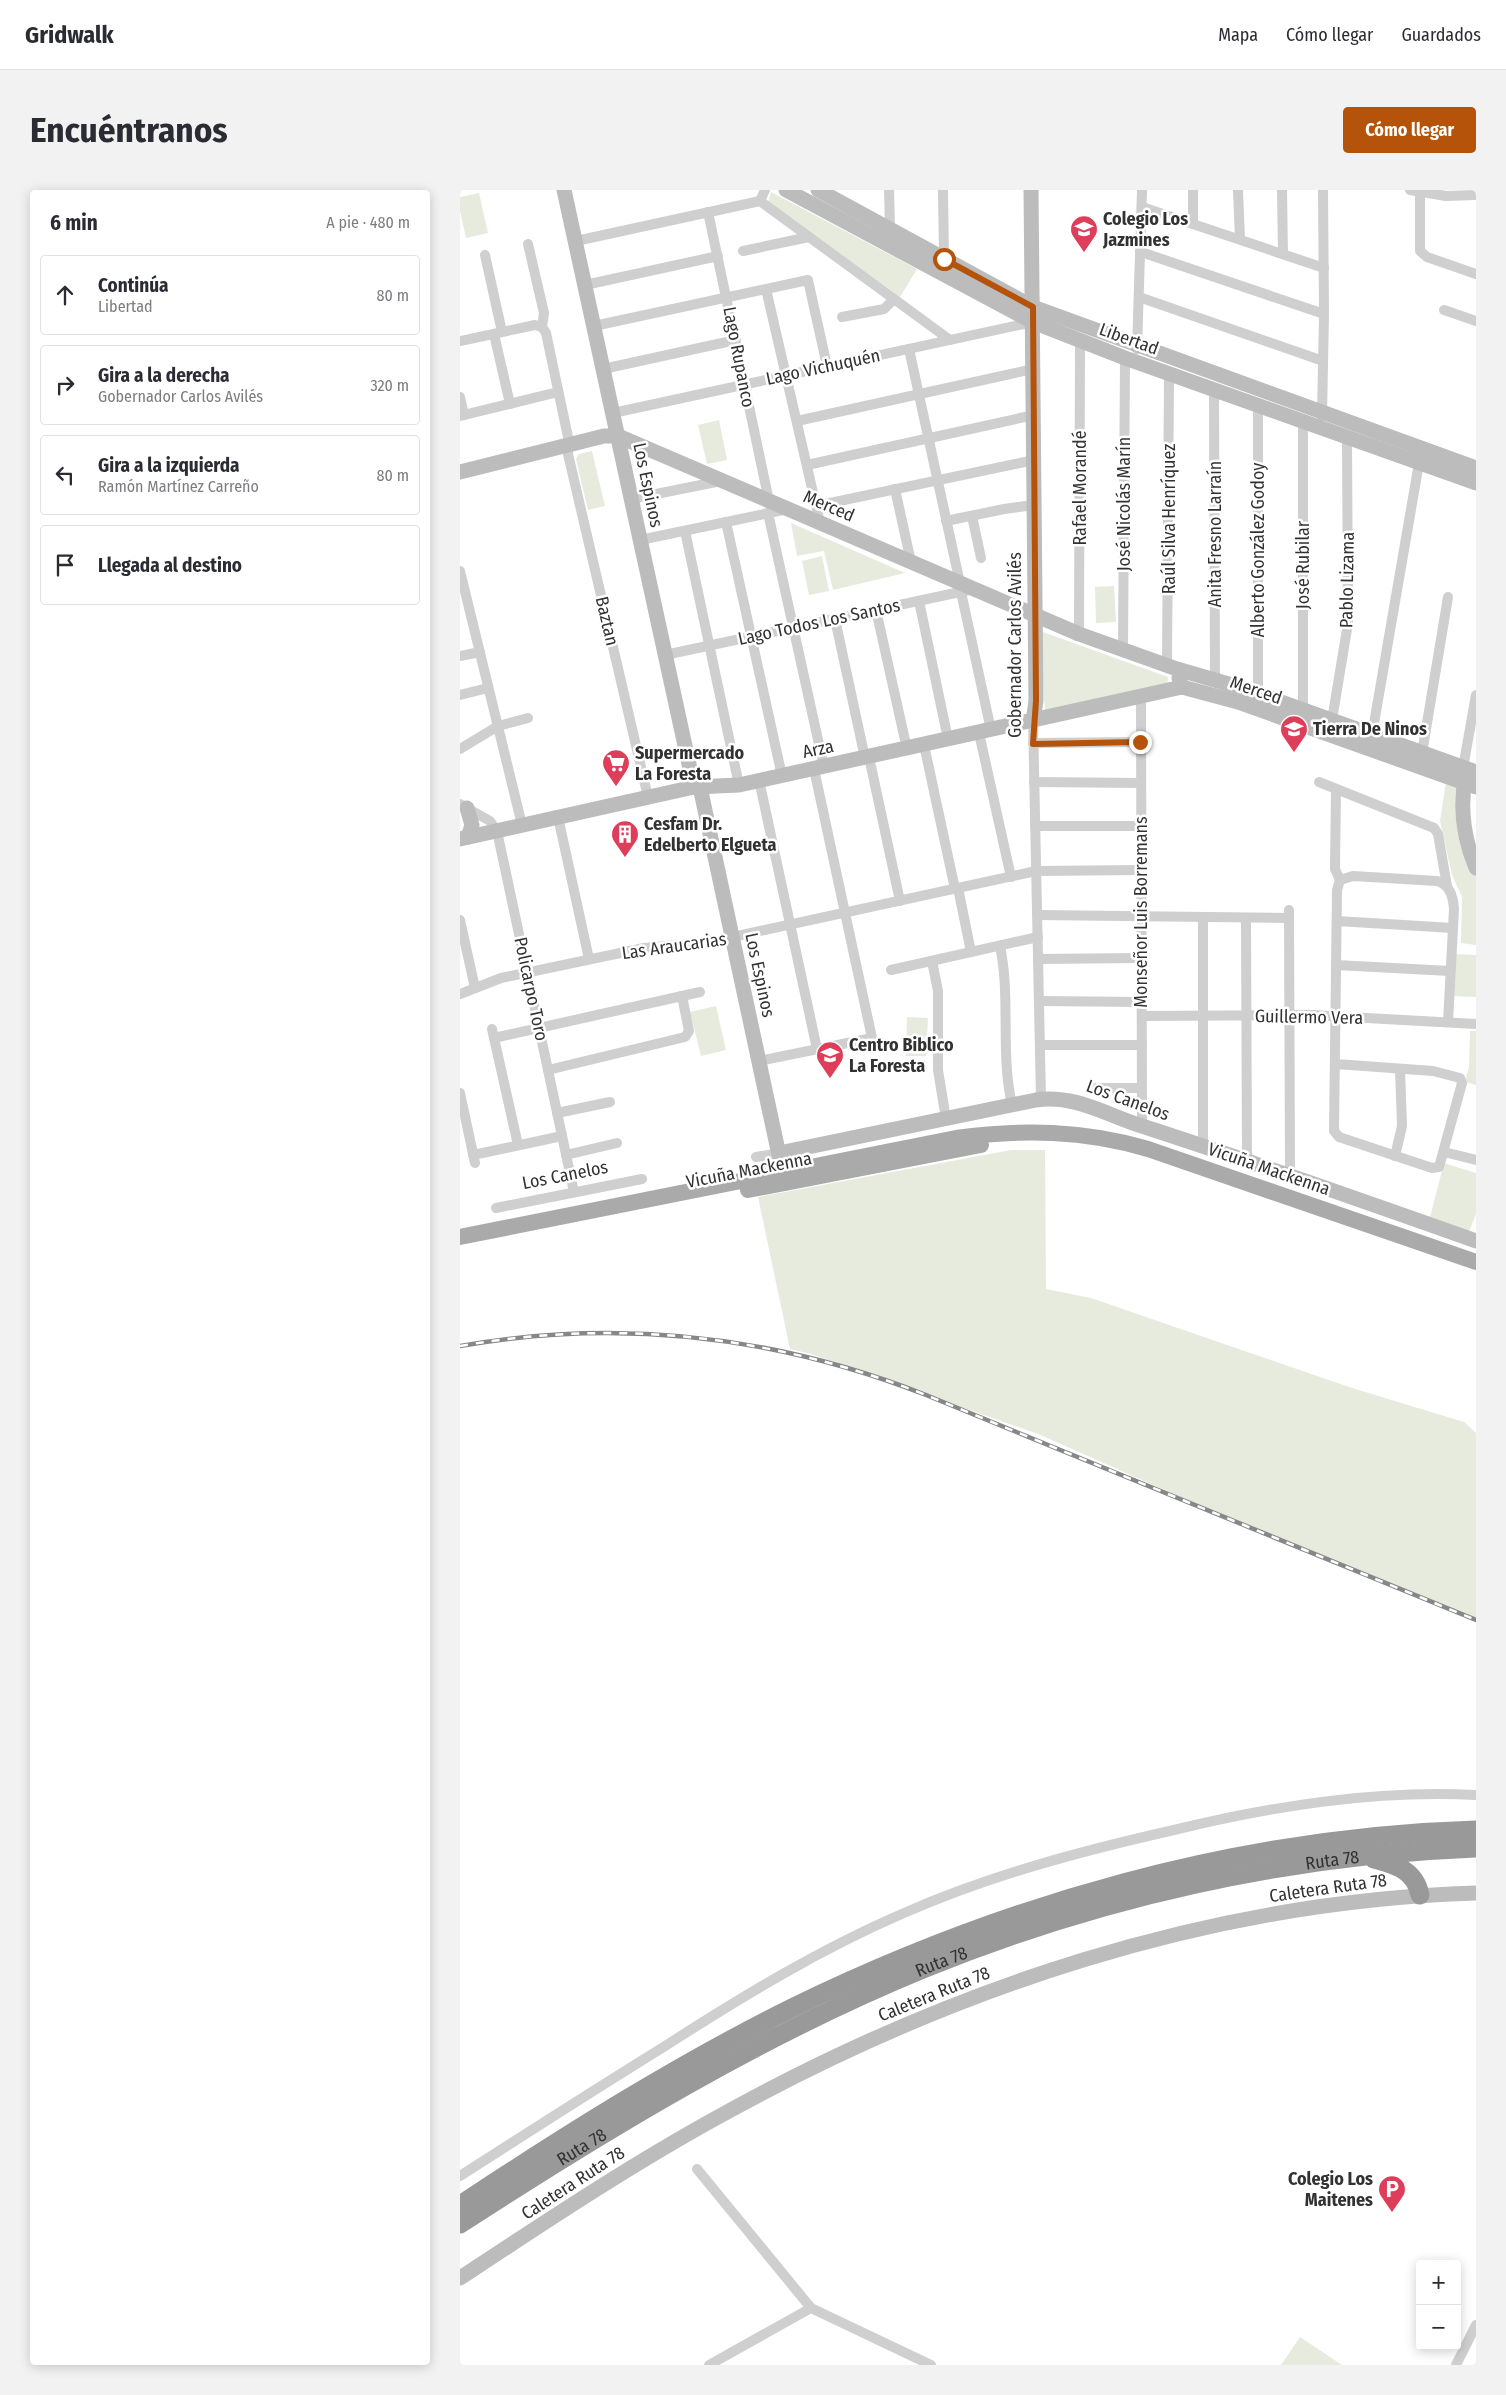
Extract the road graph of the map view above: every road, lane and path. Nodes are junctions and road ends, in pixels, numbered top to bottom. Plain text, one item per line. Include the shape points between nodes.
1 (564, 190) edge
2 (765, 190) edge
3 (786, 190) edge
4 (818, 190) edge
5 (889, 190) edge
6 (943, 190) edge
7 (1031, 190) edge
8 (1142, 190) edge
9 (1193, 190) edge
10 (1238, 190) edge
11 (1282, 190) edge
12 (1323, 190) edge
13 (1415, 191) edge
14 (832, 194) edge
15 (1476, 195) edge
16 (760, 201) junction
17 (1142, 207) junction
18 (708, 212) junction
19 (1193, 223) junction
20 (890, 229) junction
21 (809, 237) junction
22 (1240, 239) junction
23 (576, 241) junction
24 (528, 244) dead end
25 (743, 251) dead end
26 (1141, 252) junction
27 (1283, 254) junction
28 (485, 255) dead end
29 (718, 256) junction
30 (944, 259) junction
31 (1324, 268) junction
32 (1476, 274) edge
33 (585, 285) junction
34 (766, 289) junction
35 (1139, 297) junction
36 (727, 298) junction
37 (894, 299) junction
38 (1444, 310) dead end
39 (1324, 314) junction
40 (1033, 315) junction
41 (842, 317) dead end
42 (1476, 321) edge
43 (594, 326) junction
44 (542, 327) junction
45 (498, 333) junction
46 (736, 340) junction
47 (950, 340) junction
48 (460, 342) edge
49 (1080, 342) junction
50 (1137, 345) junction
51 (909, 349) junction
52 (1131, 360) junction
53 (1323, 361) junction
54 (827, 366) junction
55 (603, 369) junction
56 (1034, 369) junction
57 (1169, 373) junction
58 (787, 375) junction
59 (745, 384) junction
60 (1214, 389) junction
61 (558, 392) junction
62 (919, 394) junction
63 (460, 397) edge
64 (510, 404) junction
65 (1258, 405) junction
66 (1322, 412) junction
67 (613, 413) junction
68 (1034, 415) junction
69 (462, 416) edge
70 (798, 421) junction
71 (1303, 421) junction
72 (1322, 428) junction
73 (618, 436) junction
74 (928, 438) junction
75 (1347, 438) junction
76 (568, 445) junction
77 (1034, 460) junction
78 (1419, 463) junction
79 (807, 465) junction
80 (1476, 468) edge
81 (460, 472) edge
82 (938, 480) junction
83 (722, 481) junction
84 (1476, 483) edge
85 (895, 489) junction
86 (631, 499) junction
87 (1034, 505) junction
88 (816, 506) junction
89 (769, 507) junction
90 (972, 516) junction
91 (946, 521) junction
92 (726, 522) junction
93 (820, 523) junction
94 (685, 531) junction
95 (640, 540) junction
96 (981, 558) dead end
97 (911, 562) junction
98 (460, 571) edge
99 (965, 588) junction
100 (1448, 598) dead end
101 (919, 601) junction
102 (876, 610) junction
103 (1034, 616) junction
104 (834, 619) junction
105 (793, 628) junction
106 (1079, 634) junction
107 (752, 637) junction
108 (710, 646) junction
109 (1123, 650) junction
110 (480, 652) junction
111 (665, 655) junction
112 (460, 656) edge
113 (1172, 668) junction
114 (1215, 679) junction
115 (1182, 686) junction
116 (488, 688) junction
117 (1476, 694) edge
118 (460, 695) edge
119 (1258, 695) junction
120 (1141, 697) junction
121 (1303, 710) junction
122 (528, 718) dead end
123 (1332, 720) junction
124 (1033, 721) junction
125 (498, 726) junction
126 (985, 732) junction
127 (1372, 735) junction
128 (948, 740) junction
129 (1140, 742) junction
130 (1033, 744) junction
131 (924, 745) junction
132 (907, 748) junction
133 (460, 749) edge
134 (1422, 753) junction
135 (867, 757) junction
136 (819, 768) junction
137 (782, 776) junction
138 (1469, 776) edge
139 (759, 780) junction
140 (1034, 782) junction
141 (1319, 782) dead end
142 (1141, 783) junction
143 (739, 785) junction
144 (697, 787) junction
145 (1336, 789) junction
146 (648, 797) junction
147 (464, 806) edge
148 (558, 817) junction
149 (522, 825) junction
150 (1035, 826) junction
151 (1141, 826) junction
152 (497, 831) junction
153 (464, 838) edge
154 (1476, 868) edge
155 (1141, 870) junction
156 (1036, 871) junction
157 (1010, 877) junction
158 (1340, 880) junction
159 (1447, 886) junction
160 (957, 889) junction
161 (900, 901) junction
162 (845, 913) junction
163 (1037, 915) junction
164 (1141, 917) junction
165 (1203, 918) junction
166 (1246, 918) junction
167 (460, 920) edge
168 (1337, 921) junction
169 (790, 925) junction
170 (1453, 928) junction
171 (1038, 937) junction
172 (732, 938) junction
173 (1000, 946) junction
174 (971, 952) junction
175 (1142, 958) junction
176 (1038, 959) junction
177 (590, 960) junction
178 (932, 961) junction
179 (1336, 964) junction
180 (891, 970) dead end
181 (1450, 971) junction
182 (527, 973) junction
183 (476, 988) junction
184 (700, 992) dead end
185 (460, 994) edge
186 (682, 996) junction
187 (1039, 1001) junction
188 (1142, 1002) junction
189 (1203, 1015) junction
190 (1246, 1015) junction
191 (1289, 1015) junction
192 (1142, 1016) junction
193 (1336, 1016) junction
194 (1448, 1022) junction
195 (1476, 1024) edge
196 (539, 1028) junction
197 (1040, 1044) junction
198 (1142, 1045) junction
199 (817, 1049) junction
200 (759, 1062) junction
201 (1336, 1064) junction
202 (1400, 1069) junction
203 (548, 1070) junction
204 (1095, 1088) dead end
205 (1142, 1088) junction
206 (460, 1093) edge
207 (1041, 1099) junction
208 (610, 1102) dead end
209 (1012, 1105) junction
210 (557, 1113) junction
211 (946, 1120) junction
212 (1142, 1126) junction
213 (562, 1136) junction
214 (465, 1141) edge
215 (617, 1143) dead end
216 (518, 1145) junction
217 (1203, 1146) junction
218 (1444, 1152) junction
219 (779, 1153) junction
220 (566, 1154) junction
221 (1395, 1156) junction
222 (756, 1157) dead end
223 (1476, 1160) edge
224 (1247, 1161) junction
225 (1290, 1176) junction
226 (784, 1178) junction
227 (642, 1179) dead end
228 (574, 1192) junction
229 (496, 1208) dead end
230 (460, 1237) edge
231 (1476, 1241) edge
232 (460, 1246) edge
233 (1473, 1261) edge
234 (1476, 1795) edge
235 (1476, 1830) edge
236 (1476, 1848) edge
237 (1363, 1856) junction
238 (1476, 1893) edge
239 (1420, 1895) junction
240 (697, 2169) dead end
241 (460, 2176) edge
242 (460, 2205) edge
243 (460, 2224) edge
244 (460, 2278) edge
245 (811, 2308) junction
246 (1476, 2325) edge
247 (709, 2365) edge
248 (931, 2365) edge
249 (1456, 2365) edge

1 - 23 street, Los Espinos
2 - 16 street
3 - 40 street, Libertad
4 - 14 street, Libertad
5 - 20 street
6 - 30 street
7 - 40 street, Gobernador Carlos Avilés
8 - 17 street, José Nicolás Marín
9 - 19 street
10 - 22 street
11 - 27 street
12 - 31 street
13 - 15 street via 1446,196
13 - 32 street via 1420,251 1427,257
14 - 20 street, Libertad
16 - 18 street
16 - 21 street
17 - 19 street
17 - 26 street, José Nicolás Marín
18 - 23 street
18 - 29 street, Lago Rupanco
19 - 22 street
20 - 30 street, Libertad
21 - 25 street
21 - 37 street
22 - 27 street
23 - 33 street, Los Espinos
24 - 44 street, Baztan via 544,317
26 - 35 street, José Nicolás Marín
26 - 39 street
27 - 31 street
28 - 45 street
29 - 33 street
29 - 36 street, Lago Rupanco
30 - 40 street, Libertad
31 - 39 street
33 - 43 street, Los Espinos
34 - 36 street
34 - 54 street via 808,280
34 - 58 street
35 - 50 street, José Nicolás Marín
35 - 53 street
36 - 43 street
36 - 46 street, Lago Rupanco
37 - 41 street via 887,308
37 - 47 street
38 - 42 street
39 - 53 street
40 - 47 street, Lago Vichuquén
40 - 49 street, Libertad
40 - 50 street, Libertad
40 - 56 street, Gobernador Carlos Avilés
43 - 55 street, Los Espinos
44 - 45 street via 535,325
44 - 61 street, Baztan
45 - 48 street
45 - 64 street
46 - 55 street
46 - 59 street, Lago Rupanco
47 - 51 street, Lago Vichuquén
49 - 52 street, Libertad
49 - 106 street, Rafael Morandé
50 - 52 street, José Nicolás Marín
50 - 66 street, Libertad
51 - 54 street, Lago Vichuquén
51 - 62 street
52 - 57 street, Libertad
52 - 109 street, José Nicolás Marín
53 - 66 street
54 - 58 street, Lago Vichuquén
55 - 67 street, Los Espinos
56 - 62 street
56 - 68 street, Gobernador Carlos Avilés
57 - 60 street, Libertad
57 - 113 street, Raúl Silva Henríquez
58 - 59 street, Lago Vichuquén
58 - 70 street
59 - 67 street, Lago Vichuquén
59 - 89 street, Lago Rupanco
60 - 65 street, Libertad
60 - 114 street, Anita Fresno Larraín
61 - 64 street
61 - 76 street, Baztan
62 - 70 street
62 - 74 street
63 - 69 street
64 - 69 street
65 - 71 street, Libertad
65 - 119 street, Alberto González Godoy
66 - 72 street
66 - 80 street, Libertad
67 - 73 street, Los Espinos
68 - 74 street
68 - 77 street, Gobernador Carlos Avilés
70 - 79 street
71 - 72 street, Libertad
71 - 121 street, José Rubilar
72 - 75 street, Libertad
73 - 76 street, Merced
73 - 83 street, Merced
73 - 86 street, Los Espinos
74 - 79 street
74 - 82 street
75 - 78 street, Libertad
75 - 123 street, Pablo Lizama via 1348,623
76 - 81 street, Merced
76 - 146 street, Baztan
77 - 82 street
77 - 87 street, Gobernador Carlos Avilés
78 - 84 street, Libertad
78 - 127 street
79 - 88 street
82 - 85 street
82 - 91 street
83 - 86 street
83 - 89 street, Merced
85 - 88 street
85 - 97 street
86 - 95 street, Los Espinos
87 - 90 street
87 - 103 street, Gobernador Carlos Avilés
88 - 93 street
89 - 92 street
89 - 93 street, Merced via 788,509
89 - 105 street, Lago Rupanco
90 - 91 street
90 - 96 street
91 - 99 street
92 - 94 street
92 - 107 street
93 - 97 street, Merced
94 - 95 street
94 - 108 street
95 - 111 street, Los Espinos
97 - 99 street, Merced
98 - 110 street
99 - 101 street, Lago Todos Los Santos
99 - 103 street, Merced
99 - 126 street
100 - 134 street
101 - 102 street, Lago Todos Los Santos
101 - 128 street
102 - 104 street, Lago Todos Los Santos
102 - 132 street
103 - 106 street, Merced
103 - 124 street, Gobernador Carlos Avilés via 1036,701
104 - 105 street, Lago Todos Los Santos
104 - 135 street
105 - 107 street, Lago Todos Los Santos
105 - 136 street, Lago Rupanco
106 - 109 street, Merced
107 - 108 street, Lago Todos Los Santos
107 - 137 street
108 - 111 street, Lago Todos Los Santos
108 - 143 street
109 - 113 street, Merced
110 - 112 street
110 - 116 street
111 - 144 street, Los Espinos
113 - 114 street, Merced
113 - 115 street
114 - 119 street, Merced
115 - 120 street, Arza
115 - 138 street, Merced
116 - 118 street
116 - 125 street
117 - 138 street
119 - 121 street, Merced
120 - 124 street, Arza
120 - 129 street, Monseñor Luis Borremans
121 - 123 street, Merced
122 - 125 street
123 - 127 street, Merced
124 - 126 street, Arza
124 - 130 street, Gobernador Carlos Avilés
125 - 133 street
125 - 149 street
126 - 128 street, Arza
126 - 157 street
127 - 134 street, Merced
128 - 131 street, Arza
129 - 130 street
129 - 142 street, Monseñor Luis Borremans
130 - 140 street, Gobernador Carlos Avilés
131 - 132 street, Arza
131 - 160 street
132 - 135 street, Arza
134 - 138 street, Merced
135 - 136 street, Arza
135 - 161 street
136 - 137 street, Arza
136 - 162 street, Lago Rupanco
137 - 139 street, Arza
138 - 154 street via 1465,834
139 - 143 street, Arza
139 - 169 street
140 - 142 street
140 - 150 street, Gobernador Carlos Avilés
141 - 145 street
142 - 151 street, Monseñor Luis Borremans
143 - 144 street, Arza
144 - 146 street, Arza
144 - 172 street, Los Espinos
145 - 158 street via 1336,869
145 - 159 street via 1434,828 1438,834
146 - 148 street, Arza
147 - 152 street via 490,821
147 - 153 street via 472,825
148 - 149 street, Arza
148 - 177 street
149 - 152 street, Arza
150 - 151 street
150 - 156 street, Gobernador Carlos Avilés
151 - 155 street, Monseñor Luis Borremans
152 - 153 street, Arza
152 - 182 street, Policarpo Toro
155 - 156 street, Las Araucarias
155 - 164 street, Monseñor Luis Borremans
156 - 157 street, Las Araucarias
156 - 163 street, Gobernador Carlos Avilés
157 - 160 street, Las Araucarias
158 - 159 street via 1353,876 1437,881
158 - 168 street
159 - 170 street via 1454,902
160 - 161 street, Las Araucarias
160 - 174 street
161 - 162 street, Las Araucarias
162 - 169 street, Las Araucarias
162 - 199 street, Lago Rupanco via 872,1038
163 - 164 street
163 - 171 street, Gobernador Carlos Avilés
164 - 165 street
164 - 175 street, Monseñor Luis Borremans
165 - 166 street
165 - 189 street
166 - 190 street
166 - 191 street via 1289,914
167 - 183 street
168 - 170 street
168 - 179 street
169 - 172 street, Las Araucarias
169 - 199 street
170 - 181 street
171 - 173 street
171 - 176 street, Gobernador Carlos Avilés
172 - 177 street, Las Araucarias via 644,948
172 - 200 street, Los Espinos
173 - 174 street
173 - 209 street via 1005,977 1005,1071
174 - 178 street
175 - 176 street
175 - 188 street, Monseñor Luis Borremans
176 - 187 street, Gobernador Carlos Avilés
177 - 182 street, Las Araucarias
178 - 180 street
178 - 211 street via 938,991 938,1070
179 - 181 street
179 - 193 street
181 - 194 street
182 - 183 street, Las Araucarias via 501,978
182 - 196 street, Policarpo Toro
183 - 185 street, Las Araucarias
184 - 186 street
186 - 196 street
186 - 203 street via 689,1031 686,1037
187 - 188 street
187 - 197 street, Gobernador Carlos Avilés
188 - 192 street, Monseñor Luis Borremans
189 - 190 street, Guillermo Vera
189 - 192 street, Guillermo Vera
189 - 217 street
190 - 191 street, Guillermo Vera
190 - 224 street
191 - 193 street, Guillermo Vera
191 - 225 street
192 - 198 street, Monseñor Luis Borremans
193 - 194 street, Guillermo Vera
193 - 201 street
194 - 195 street, Guillermo Vera
196 - 203 street, Policarpo Toro
196 - 216 street via 493,1034
197 - 198 street
197 - 207 street, Gobernador Carlos Avilés
198 - 205 street, Monseñor Luis Borremans
199 - 200 street
200 - 219 street, Los Espinos
201 - 202 street
201 - 221 street via 1336,1134
202 - 218 street via 1446,1073 1462,1080
202 - 221 street via 1402,1126
203 - 210 street, Policarpo Toro
204 - 205 street, Los Canelos
205 - 212 street, Monseñor Luis Borremans
206 - 214 street
207 - 209 street, Los Canelos
207 - 212 street, Los Canelos via 1074,1101
208 - 210 street
209 - 211 street, Los Canelos
210 - 213 street, Policarpo Toro
211 - 219 street, Los Canelos
212 - 217 street, Los Canelos
213 - 216 street
213 - 220 street, Policarpo Toro
214 - 216 street via 474,1159
215 - 220 street
217 - 224 street, Los Canelos
218 - 221 street via 1437,1168
218 - 223 street
219 - 222 street, Los Canelos
219 - 226 street, Los Espinos
220 - 228 street, Policarpo Toro
224 - 225 street, Los Canelos
225 - 231 street, Los Canelos
226 - 230 main road, Vicuña Mackenna
226 - 232 main road, Vicuña Mackenna
226 - 233 main road, Vicuña Mackenna via 956,1138 1045,1132 1099,1137 1148,1149
227 - 228 street, Los Canelos
228 - 229 street, Los Canelos
231 - 233 street
234 - 241 street via 1353,1798 1260,1810 1068,1854 972,1886 881,1923 787,1971
235 - 242 highway, Ruta 78 via 1348,1840 1198,1865 1082,1894 970,1931 853,1980 720,2046 564,2137
236 - 237 highway, Ruta 78
237 - 239 highway via 1403,1868 1415,1879
237 - 243 highway, Ruta 78 via 1246,1874 1134,1898 1028,1930 923,1969 834,2008 706,2074
238 - 239 street, Caletera Ruta 78
239 - 244 street, Caletera Ruta 78 via 1326,1906 1198,1930 1076,1962 958,2003 838,2055 719,2116 622,2173
240 - 245 street
245 - 247 street
245 - 248 street
246 - 249 street

